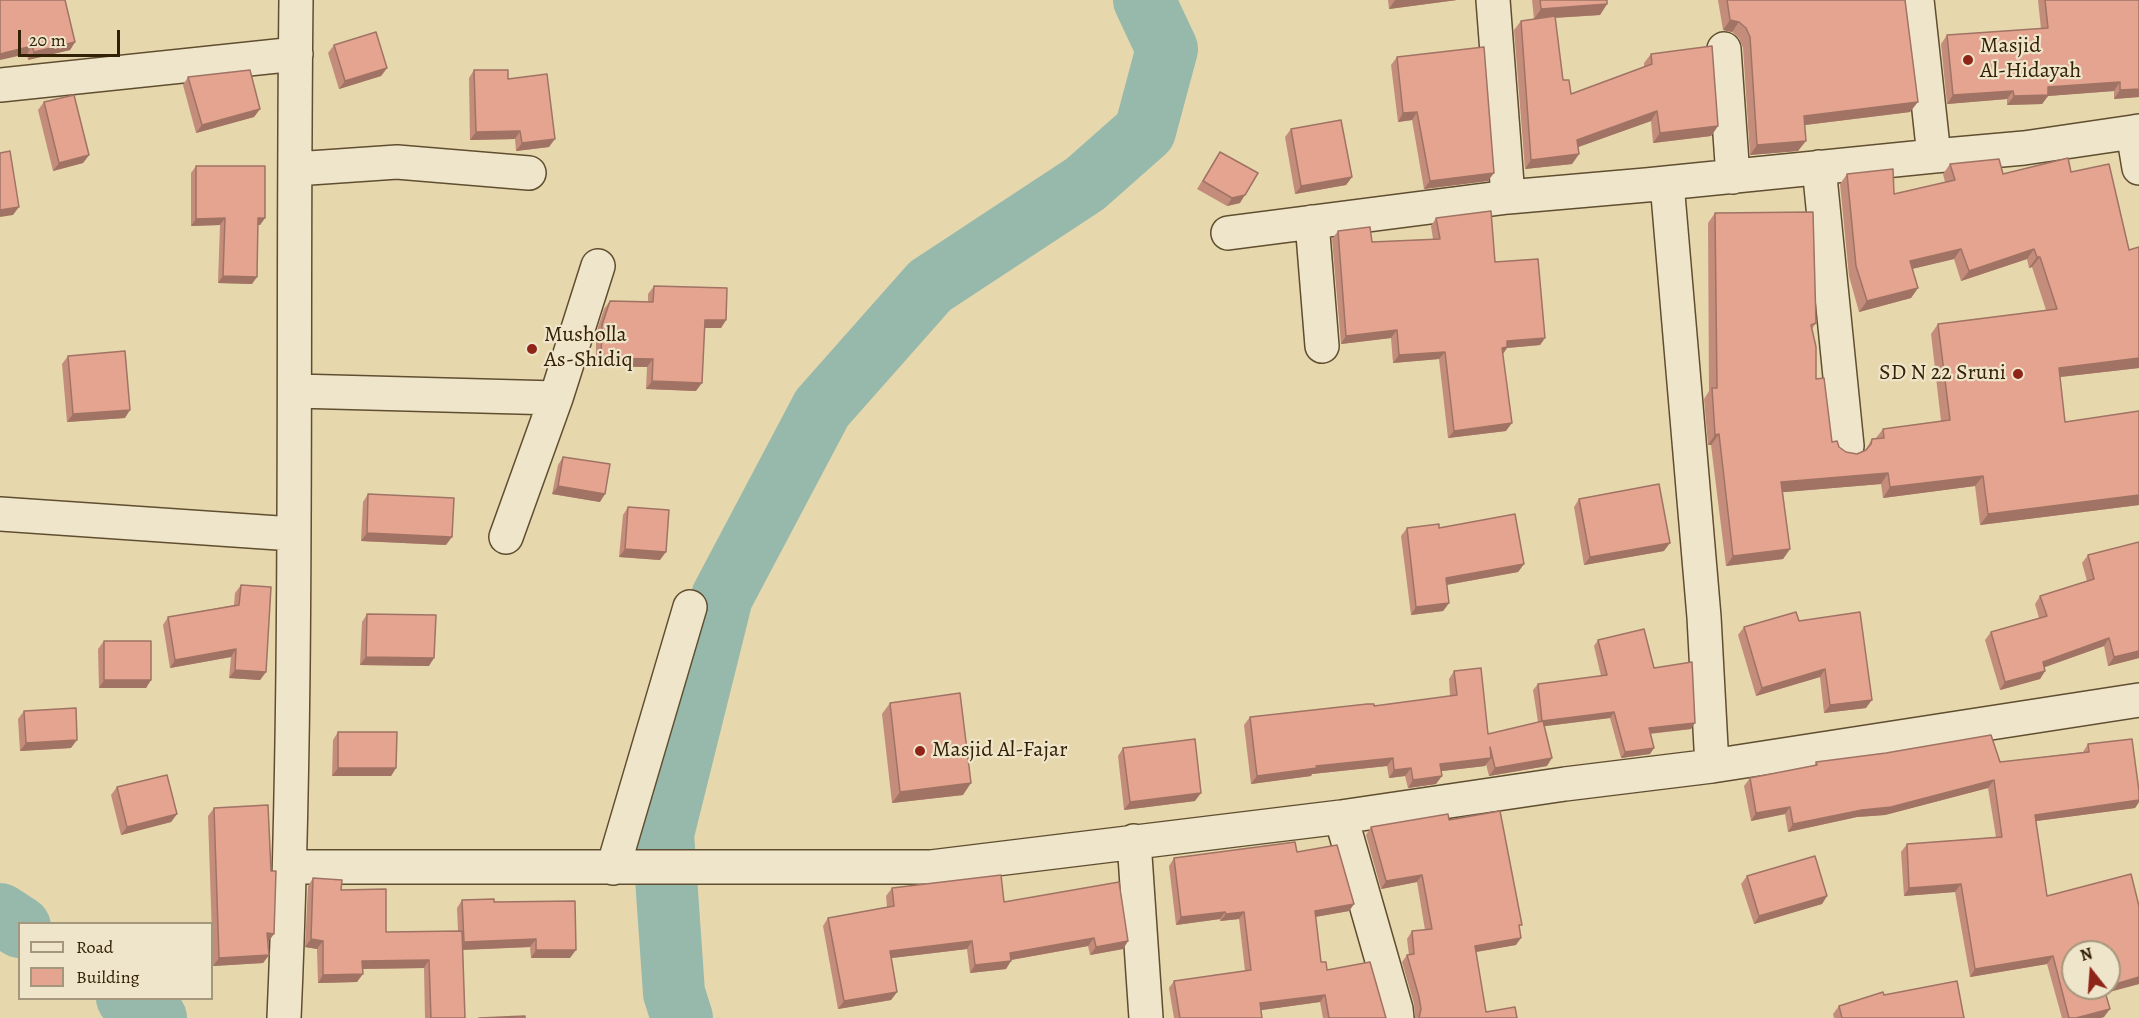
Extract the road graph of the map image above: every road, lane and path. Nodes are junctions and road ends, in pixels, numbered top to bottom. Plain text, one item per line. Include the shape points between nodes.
1 (296, 0) edge
2 (1493, 0) edge
3 (1917, 0) edge
4 (1724, 50) dead end
5 (296, 54) junction
6 (0, 85) edge
7 (2136, 131) edge
8 (1934, 156) junction
9 (1819, 167) junction
10 (2139, 168) edge
11 (295, 169) junction
12 (529, 173) dead end
13 (1732, 177) junction
14 (1667, 183) junction
15 (1508, 197) junction
16 (1312, 222) junction
17 (1228, 233) dead end
18 (598, 266) dead end
19 (1323, 346) dead end
20 (296, 391) junction
21 (556, 398) junction
22 (1847, 446) dead end
23 (0, 514) edge
24 (293, 534) junction
25 (506, 537) dead end
26 (690, 607) dead end
27 (2139, 700) edge
28 (1712, 766) junction
29 (1341, 817) junction
30 (1134, 841) junction
31 (291, 867) junction
32 (619, 868) junction
33 (284, 1018) edge
34 (1146, 1018) edge
35 (1397, 1018) edge

1 - 5 street
2 - 15 street
3 - 8 street
4 - 13 street
5 - 6 street
5 - 11 street
7 - 8 street via 2024,148
7 - 10 street
8 - 9 street
9 - 13 street
9 - 22 street
11 - 12 street via 397,162
11 - 20 street
13 - 14 street
14 - 15 street
14 - 28 street via 1704,617
15 - 16 street
16 - 17 street
16 - 19 street
18 - 21 street
20 - 21 street
20 - 24 street
21 - 25 street
23 - 24 street
24 - 31 street
26 - 32 street
27 - 28 street
28 - 29 street
29 - 30 street
29 - 35 street
30 - 32 street via 931,867
30 - 34 street
31 - 32 street
31 - 33 street

